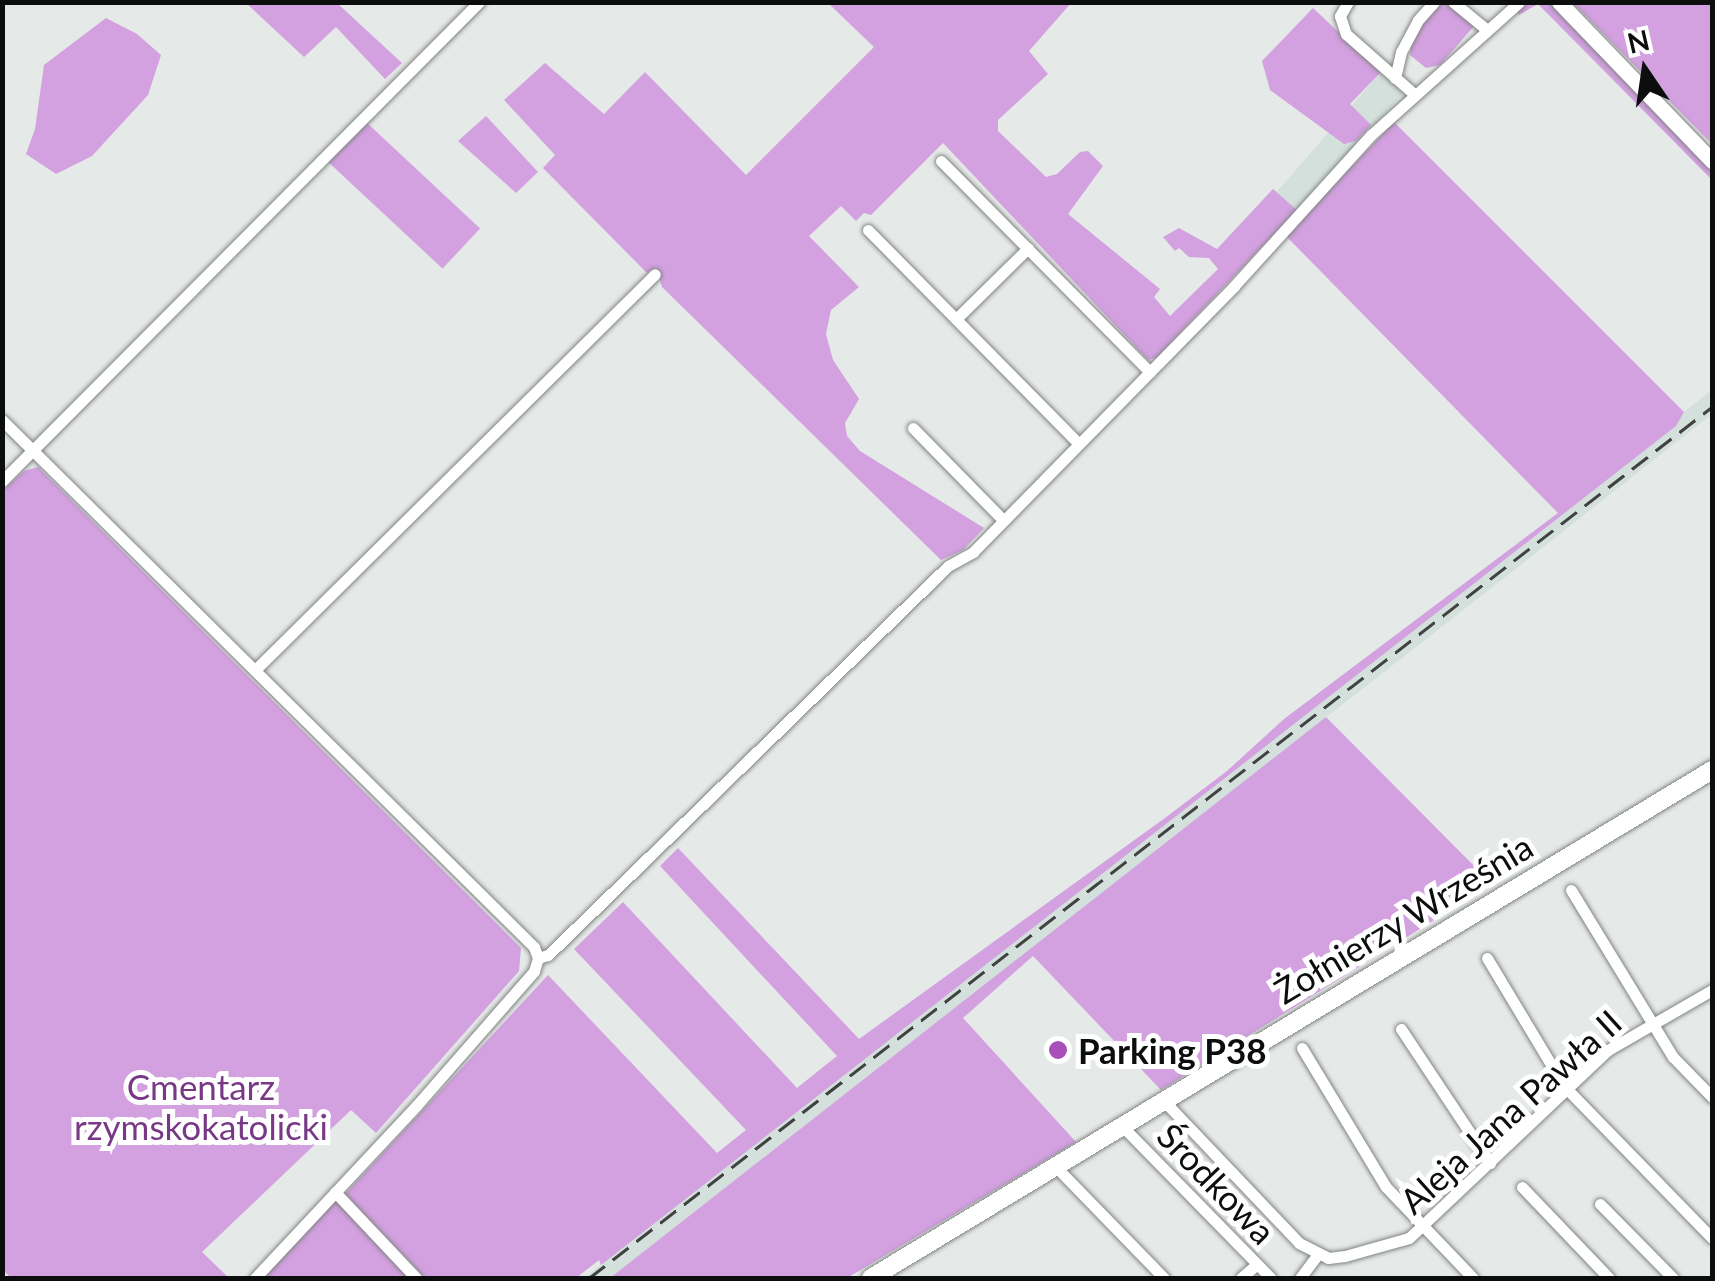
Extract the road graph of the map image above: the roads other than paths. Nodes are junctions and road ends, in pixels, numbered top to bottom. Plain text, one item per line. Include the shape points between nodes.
1 (479, 2) edge
2 (1348, 2) edge
3 (1434, 2) edge
4 (1453, 2) edge
5 (1519, 2) edge
6 (1559, 2) edge
7 (1486, 30) junction
8 (1395, 78) junction
9 (1414, 94) junction
10 (1712, 161) edge
11 (941, 162) dead end
12 (868, 230) dead end
13 (1028, 248) junction
14 (655, 274) dead end
15 (956, 319) junction
16 (1150, 372) junction
17 (2, 420) edge
18 (914, 428) dead end
19 (1078, 443) junction
20 (35, 452) junction
21 (2, 481) edge
22 (1003, 520) junction
23 (256, 669) junction
24 (1712, 770) edge
25 (1571, 890) dead end
26 (538, 958) junction
27 (1486, 958) dead end
28 (1712, 990) edge
29 (1651, 1022) junction
30 (1401, 1028) dead end
31 (1302, 1048) dead end
32 (1567, 1089) junction
33 (1712, 1097) edge
34 (1164, 1101) junction
35 (1123, 1127) junction
36 (1490, 1163) junction
37 (1056, 1167) junction
38 (1522, 1187) dead end
39 (336, 1192) junction
40 (1600, 1204) dead end
41 (1421, 1228) junction
42 (1712, 1238) edge
43 (1318, 1254) junction
44 (1257, 1264) junction
45 (255, 1278) edge
46 (416, 1278) edge
47 (871, 1278) edge
48 (1164, 1278) edge
49 (1241, 1278) edge
50 (1271, 1278) edge
51 (1300, 1278) edge
52 (1473, 1278) edge
53 (1609, 1278) edge
54 (1673, 1278) edge

1 - 20 street
2 - 8 street via 1340,16 1346,34
3 - 8 street via 1401,52
4 - 7 street
5 - 7 street
6 - 10 street
7 - 9 street
8 - 9 street
9 - 16 street
11 - 13 street
12 - 15 street
13 - 15 street
13 - 16 street
14 - 23 street
15 - 19 street
16 - 19 street
17 - 20 street
18 - 22 street
19 - 22 street
20 - 21 street
20 - 23 street
22 - 26 street
23 - 26 street
24 - 34 main road, Żołnierzy Września
25 - 29 street
26 - 39 street via 534,971
27 - 32 street
28 - 29 street, Aleja Jana Pawła II
29 - 32 street, Aleja Jana Pawła II
29 - 33 street via 1673,1057
30 - 36 street
31 - 41 street via 1386,1186
32 - 36 street, Aleja Jana Pawła II
32 - 42 street
34 - 35 main road, Żołnierzy Września
34 - 43 street
35 - 37 main road, Żołnierzy Września
35 - 44 street, Środkowa
36 - 41 street, Aleja Jana Pawła II
37 - 47 main road, Żołnierzy Września
37 - 48 street
38 - 53 street
39 - 45 street
39 - 46 street
40 - 54 street
41 - 43 street, Aleja Jana Pawła II via 1394,1244 1345,1256
41 - 52 street
43 - 51 street
44 - 49 street
44 - 50 street, Środkowa

